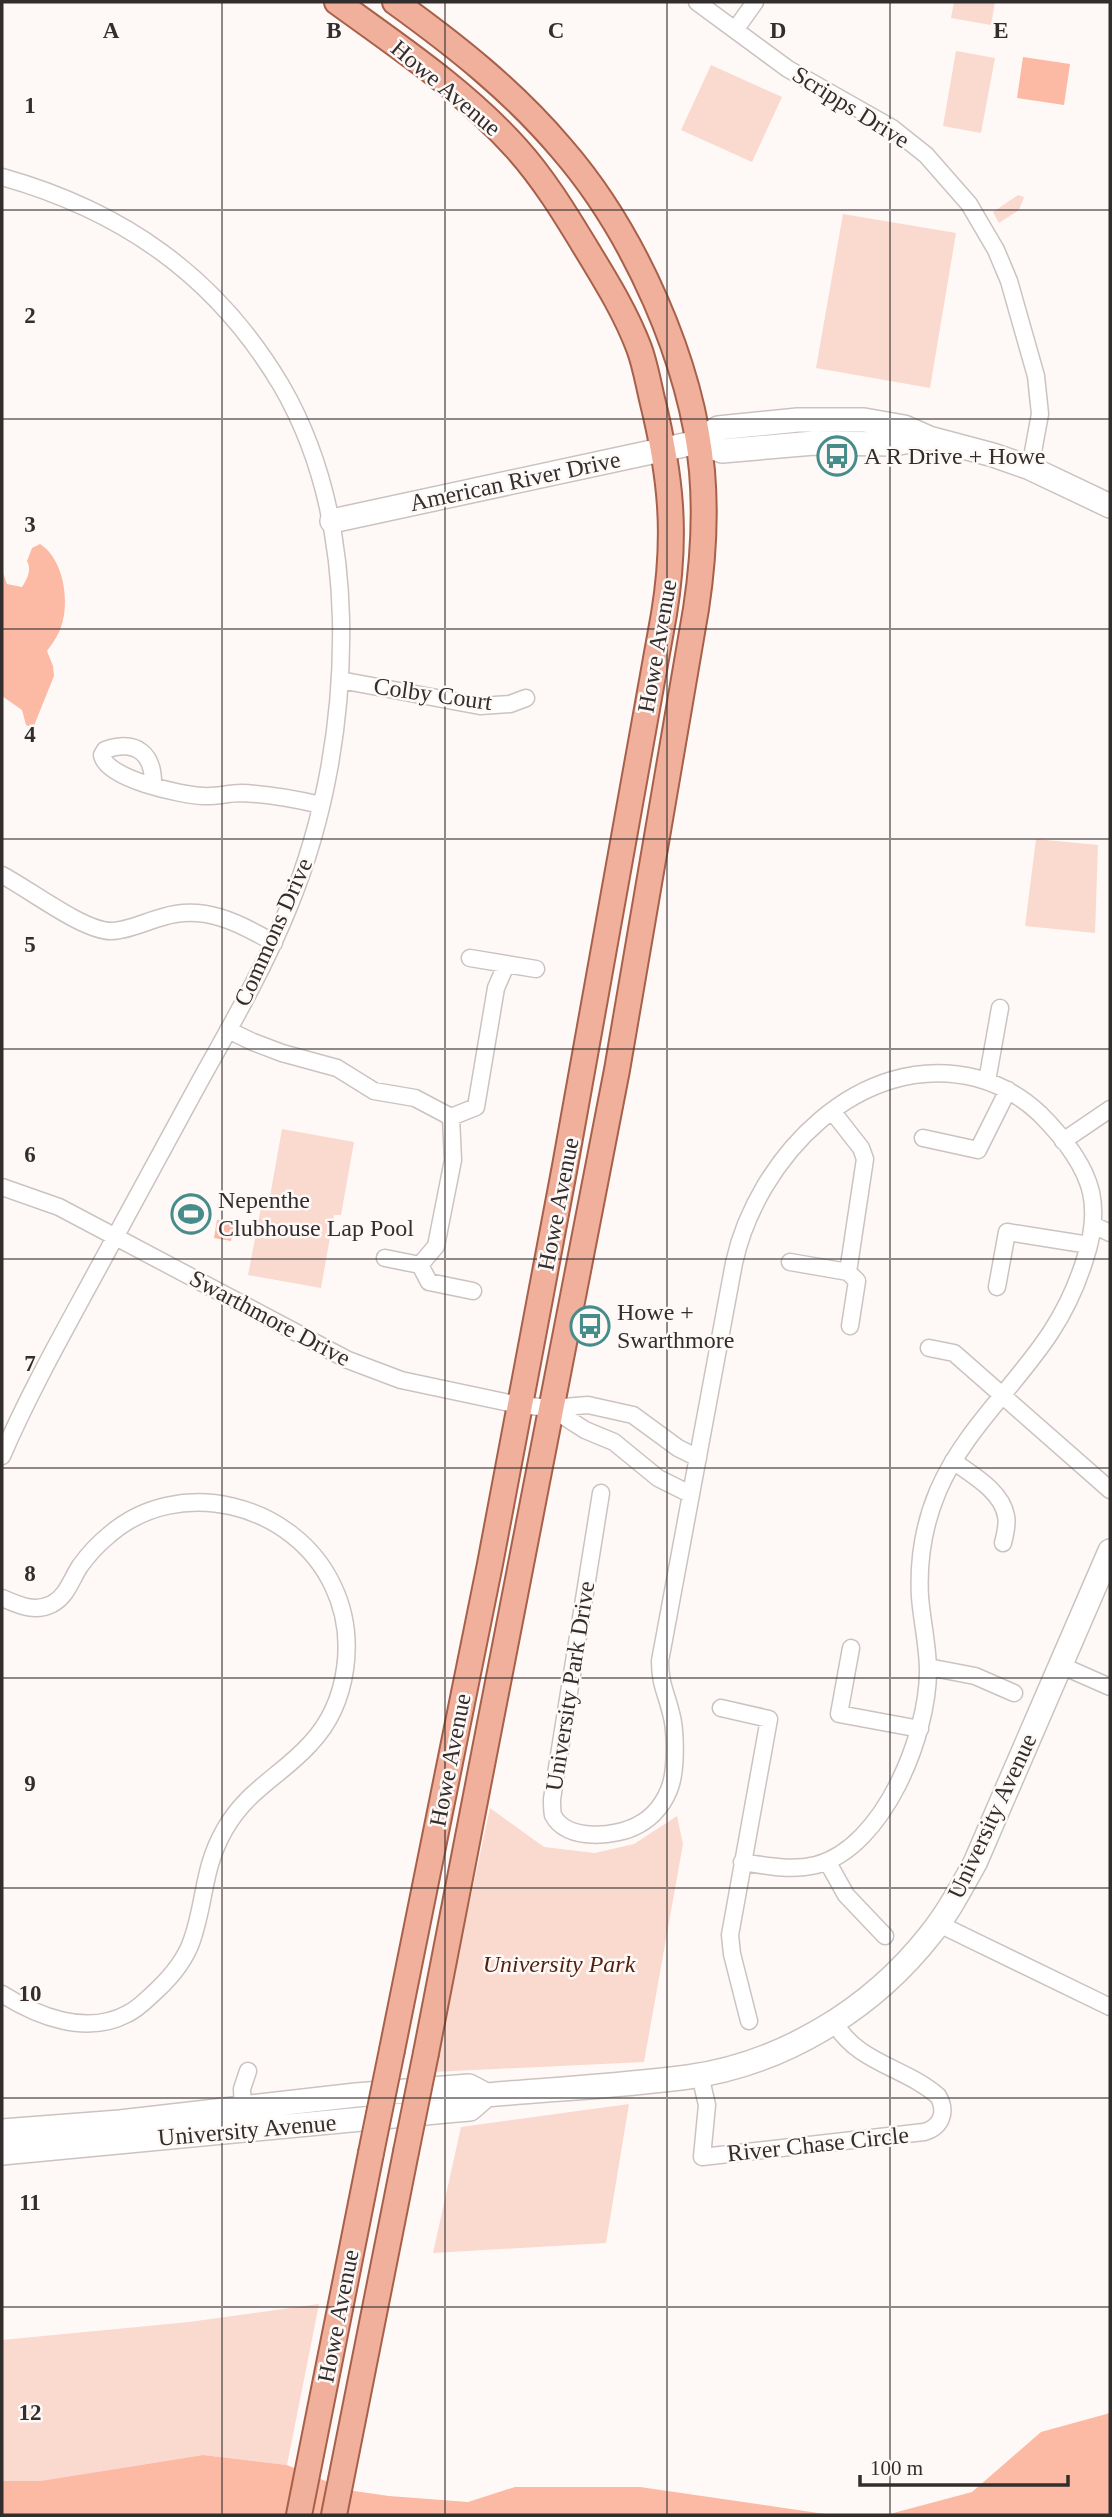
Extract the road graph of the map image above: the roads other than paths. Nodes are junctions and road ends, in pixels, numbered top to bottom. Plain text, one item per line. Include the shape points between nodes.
1 (337, 2) edge
2 (395, 2) edge
3 (697, 2) edge
4 (755, 2) edge
5 (735, 30) junction
6 (2, 177) edge
7 (698, 442) junction
8 (664, 449) junction
9 (1031, 468) junction
10 (1110, 506) edge
11 (332, 521) junction
12 (340, 680) junction
13 (526, 698) dead end
14 (153, 786) dead end
15 (321, 805) junction
16 (2, 876) edge
17 (274, 943) junction
18 (470, 958) dead end
19 (506, 965) junction
20 (536, 969) dead end
21 (1000, 1008) dead end
22 (229, 1030) junction
23 (987, 1081) junction
24 (1007, 1090) junction
25 (1110, 1110) edge
26 (832, 1111) junction
27 (451, 1117) junction
28 (923, 1138) dead end
29 (1063, 1141) junction
30 (2, 1188) edge
31 (1093, 1225) junction
32 (1110, 1233) edge
33 (116, 1236) junction
34 (1089, 1245) junction
35 (385, 1258) dead end
36 (790, 1262) dead end
37 (420, 1265) junction
38 (848, 1272) junction
39 (997, 1287) dead end
40 (473, 1291) dead end
41 (850, 1326) dead end
42 (929, 1349) dead end
43 (1002, 1395) junction
44 (519, 1405) junction
45 (551, 1408) junction
46 (2, 1456) edge
47 (698, 1458) junction
48 (953, 1461) junction
49 (1110, 1490) edge
50 (601, 1493) dead end
51 (690, 1494) junction
52 (1003, 1543) dead end
53 (1110, 1551) edge
54 (2, 1598) edge
55 (851, 1648) dead end
56 (1060, 1665) junction
57 (928, 1667) junction
58 (1110, 1687) edge
59 (1014, 1693) dead end
60 (721, 1707) dead end
61 (920, 1729) junction
62 (827, 1861) junction
63 (743, 1862) junction
64 (939, 1924) junction
65 (885, 1936) dead end
66 (2, 1994) edge
67 (1110, 2006) edge
68 (749, 2021) dead end
69 (834, 2022) junction
70 (248, 2071) dead end
71 (701, 2075) junction
72 (486, 2095) junction
73 (243, 2109) junction
74 (2, 2132) edge
75 (2, 2153) edge
76 (299, 2515) edge
77 (334, 2515) edge

1 - 8 main road, Howe Avenue via 469,101 533,170 618,301 639,349
2 - 7 main road, Howe Avenue via 507,90 594,189 657,307 679,365
3 - 5 street, Scripps Drive
4 - 5 street
5 - 9 street, Scripps Drive via 788,69 892,128 926,155 969,204 1009,281 1036,376 1040,414
6 - 11 street, Commons Drive via 67,198 123,225 171,258 219,301 261,353 290,401 309,443
7 - 8 street, American River Drive
7 - 9 street, American River Drive via 718,428 798,420 864,420 904,427
7 - 45 main road, Howe Avenue via 702,567 617,1070
8 - 11 street, American River Drive
8 - 44 main road, Howe Avenue via 673,528 668,589
9 - 10 street, American River Drive
11 - 12 street, Commons Drive via 340,591
12 - 13 street, Colby Court via 480,706
12 - 15 street, Commons Drive
14 - 15 street via 167,792 240,793
15 - 17 street, Commons Drive via 303,871
16 - 17 street via 81,923 111,931 170,914 198,913 217,915
17 - 22 street, Commons Drive
18 - 19 street
19 - 20 street
19 - 27 street via 496,988 476,1107
21 - 23 street
22 - 27 street via 276,1051 337,1068 374,1091 415,1098
22 - 33 street, Commons Drive
23 - 24 street, University Park Drive
23 - 26 street, University Park Drive via 942,1073 916,1074 867,1089
24 - 28 street via 978,1150
24 - 29 street, University Park Drive via 1035,1109
25 - 29 street
26 - 38 street via 865,1159
26 - 47 street, University Park Drive via 793,1146 748,1215 736,1254
27 - 37 street via 453,1160 436,1246
29 - 31 street, University Park Drive via 1091,1192
30 - 33 street, Swarthmore Drive via 59,1206
31 - 32 street
31 - 34 street, University Park Drive
33 - 44 street, Swarthmore Drive via 369,1369
33 - 46 street, Commons Drive
34 - 39 street via 1007,1232
34 - 43 street, University Park Drive via 1066,1307
35 - 37 street
36 - 38 street
37 - 40 street via 429,1282
38 - 41 street via 857,1282
42 - 43 street via 954,1353
43 - 48 street, University Park Drive
43 - 49 street
44 - 45 street, Swarthmore Drive
44 - 76 main road, Howe Avenue, bridge
45 - 47 street via 588,1405 633,1415
45 - 51 street via 614,1442 658,1478
45 - 77 main road, Howe Avenue, bridge
47 - 51 street, University Park Drive
48 - 52 street via 1002,1504 1006,1515
48 - 57 street, University Park Drive via 933,1503 920,1563
50 - 51 street, University Park Drive via 552,1799 553,1814 563,1826 586,1834 638,1825 660,1806 671,1783 673,1720 661,1685 660,1661
53 - 56 street, University Avenue
54 - 66 street via 21,1606 49,1605 67,1591 93,1549 140,1515 187,1503 237,1506 266,1518 312,1553 334,1587 347,1646 339,1696 323,1728 248,1799 226,1827 205,1877 191,1942 169,1980 127,2015 92,2023 40,2015
55 - 61 street via 839,1714
56 - 58 street
56 - 64 street, University Avenue via 975,1863
57 - 59 street via 975,1676
57 - 61 street, University Park Drive
60 - 63 street via 769,1719
61 - 62 street, University Park Drive via 873,1825 852,1846
62 - 63 street, University Park Drive via 797,1868
62 - 65 street via 846,1895
63 - 68 street via 730,1935
64 - 67 street
64 - 69 street, University Avenue via 887,1982
69 - 71 street, University Avenue via 764,2057
69 - 71 street, River Chase Circle via 860,2052 939,2096 943,2107 937,2126 924,2132 702,2157 707,2105
70 - 73 street via 242,2089
71 - 72 street, University Avenue
72 - 73 street, University Avenue via 469,2086
72 - 75 street, University Avenue via 470,2109
73 - 74 street, University Avenue

